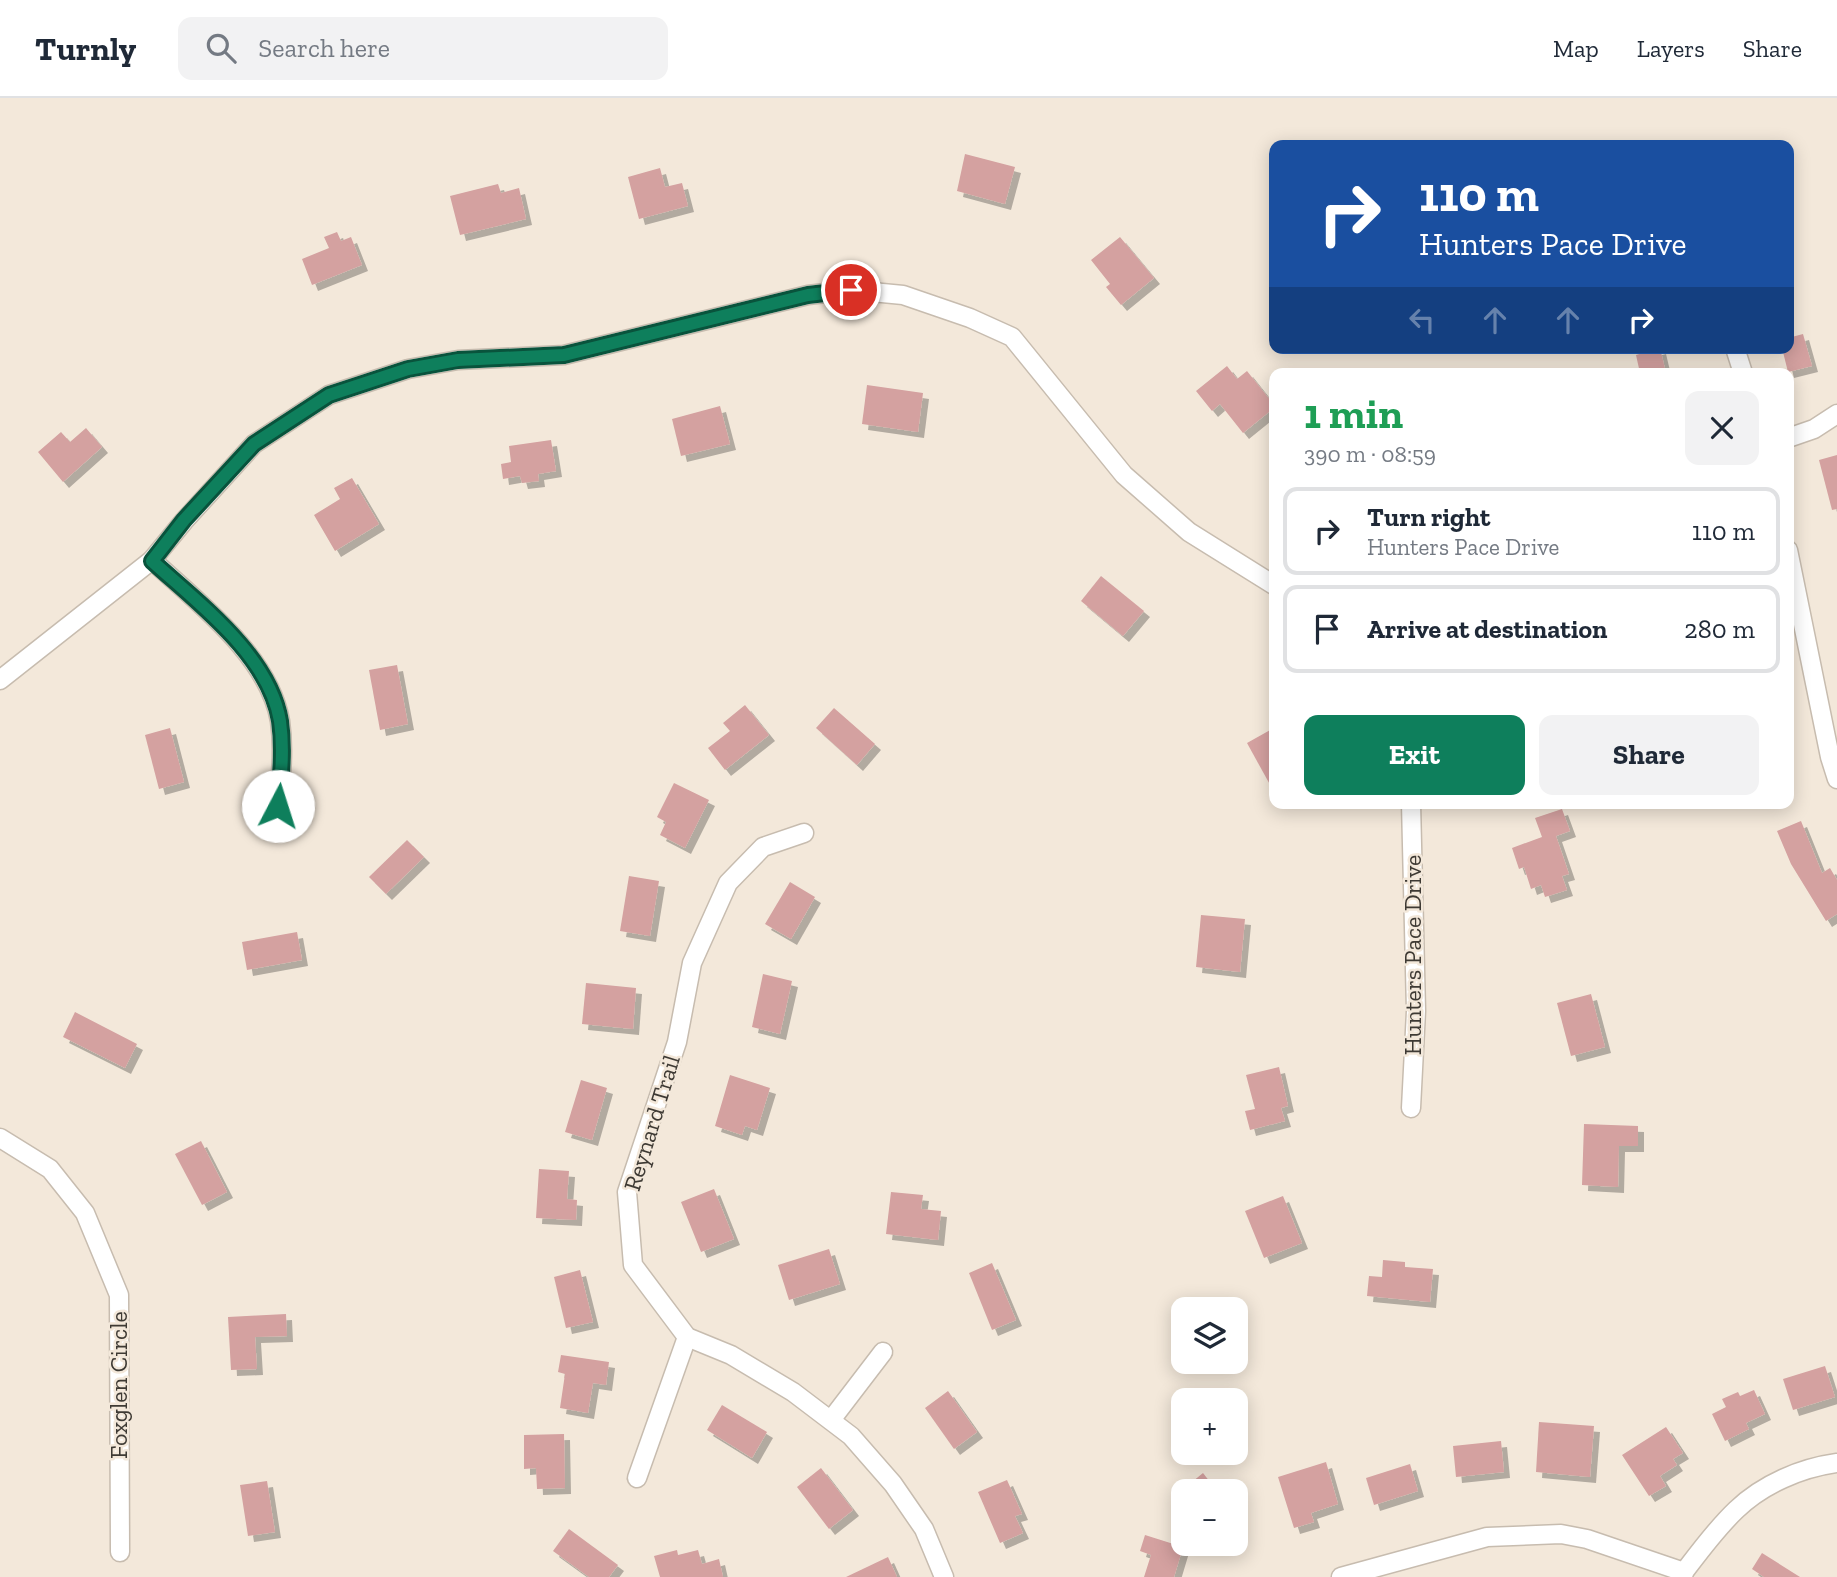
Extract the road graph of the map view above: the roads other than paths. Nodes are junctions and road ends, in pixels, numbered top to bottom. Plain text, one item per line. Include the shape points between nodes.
1 (1837, 414) edge
2 (1794, 436) edge
3 (152, 561) junction
4 (1794, 580) edge
5 (1269, 582) edge
6 (0, 680) edge
7 (1837, 779) edge
8 (278, 806) dead end
9 (1411, 809) edge
10 (804, 833) dead end
11 (1411, 1108) dead end
12 (0, 1138) edge
13 (687, 1337) junction
14 (883, 1352) dead end
15 (831, 1420) junction
16 (1837, 1463) edge
17 (637, 1478) dead end
18 (120, 1552) dead end
19 (1684, 1574) edge
20 (944, 1577) edge
21 (1342, 1577) edge

1 - 2 street
3 - 5 street via 254,444 329,395 408,369 458,360 564,355 808,295 851,290 903,295 1012,337 1124,475 1189,532
3 - 6 street
3 - 8 street via 219,622 258,667 273,694 282,759
4 - 7 street
9 - 11 street, Hunters Pace Drive via 1416,1011
10 - 13 street, Reynard Trail via 763,847 729,883 692,963 677,1042 627,1192 633,1265
12 - 18 street, Foxglen Circle via 50,1169 85,1213 119,1295
13 - 15 street via 731,1355
13 - 17 street
14 - 15 street
15 - 20 street via 893,1484 924,1529
16 - 19 street via 1807,1469 1758,1493 1736,1509
19 - 21 street via 1561,1534 1487,1537

